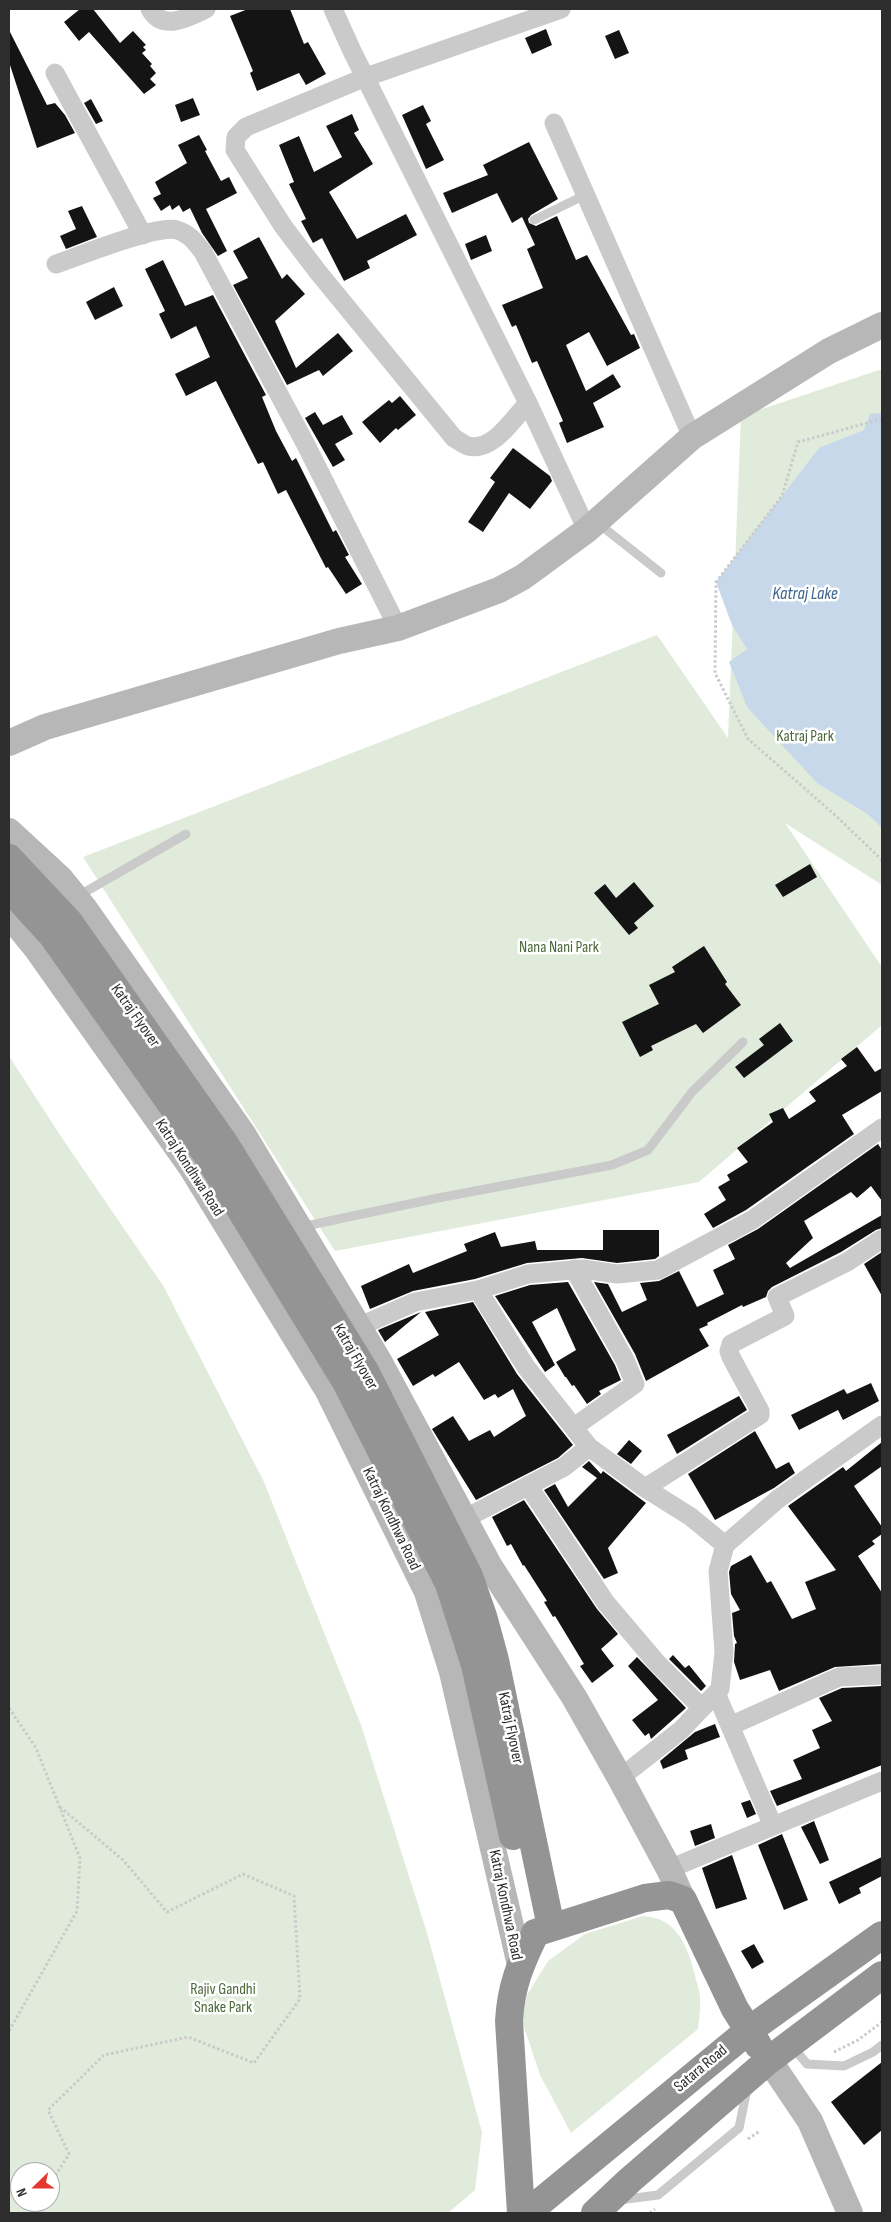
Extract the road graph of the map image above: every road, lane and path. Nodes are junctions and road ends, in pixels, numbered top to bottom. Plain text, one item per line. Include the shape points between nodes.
1 (150, 9) edge
2 (206, 9) edge
3 (333, 9) edge
4 (561, 9) edge
5 (55, 73) dead end
6 (366, 78) junction
7 (554, 123) dead end
8 (585, 195) junction
9 (534, 220) dead end
10 (143, 235) junction
11 (56, 264) dead end
12 (882, 325) edge
13 (528, 403) junction
14 (882, 419) edge
15 (692, 436) junction
16 (592, 526) junction
17 (661, 572) dead end
18 (398, 628) junction
19 (9, 743) edge
20 (9, 831) edge
21 (186, 834) dead end
22 (9, 858) edge
23 (882, 860) edge
24 (9, 888) edge
25 (76, 897) junction
26 (9, 915) edge
27 (743, 1042) dead end
28 (882, 1128) edge
29 (298, 1228) junction
30 (882, 1239) edge
31 (574, 1270) junction
32 (478, 1290) junction
33 (358, 1327) junction
34 (882, 1425) edge
35 (574, 1426) junction
36 (590, 1447) junction
37 (529, 1487) junction
38 (645, 1488) junction
39 (464, 1519) junction
40 (725, 1545) junction
41 (882, 1675) edge
42 (716, 1693) junction
43 (9, 1708) edge
44 (702, 1708) junction
45 (730, 1726) junction
46 (620, 1778) junction
47 (882, 1781) edge
48 (60, 1807) junction
49 (773, 1826) junction
50 (669, 1869) junction
51 (533, 1882) junction
52 (683, 1900) junction
53 (543, 1930) junction
54 (882, 1935) edge
55 (520, 1965) junction
56 (882, 1975) edge
57 (882, 2022) edge
58 (9, 2031) edge
59 (748, 2031) junction
60 (882, 2045) edge
61 (780, 2052) junction
62 (814, 2064) junction
63 (60, 2169) edge
64 (556, 2203) edge
65 (601, 2207) edge
66 (522, 2213) edge
67 (528, 2213) edge
68 (850, 2213) edge

1 - 2 street via 153,15 166,22 182,20
3 - 6 street
4 - 6 street
5 - 10 street
6 - 13 street
6 - 13 street via 246,127 236,137 235,150 283,226 454,438 466,446 490,443
7 - 8 street
8 - 9 lane
8 - 15 street
10 - 11 street
10 - 18 street via 176,229 190,236 203,252 305,443
12 - 15 street via 829,351
13 - 16 street
14 - 23 path via 798,442 782,496 716,582 715,673 748,739
15 - 16 street
16 - 17 lane
16 - 18 street via 523,577 499,590
18 - 19 street via 339,641 45,727
20 - 25 street
21 - 25 lane
22 - 51 highway, Katraj Flyover via 69,922 225,1144 365,1371 469,1576 483,1616 496,1660
24 - 51 highway, Katraj Flyover via 52,935 207,1156 346,1382 449,1584 463,1622
25 - 29 street via 243,1134
26 - 55 street, Katraj Kondhwa Road via 191,1166 328,1392 427,1592 452,1672
27 - 29 lane via 692,1092 648,1150 612,1164
28 - 31 street via 752,1220 658,1270 617,1274
29 - 33 street
30 - 38 street via 847,1262 777,1297 786,1316 731,1344 731,1357 760,1415
31 - 32 street via 528,1274
31 - 35 street via 625,1360 635,1384
32 - 33 street via 415,1302
32 - 35 street via 526,1367
33 - 39 street
34 - 40 street via 778,1500
35 - 36 street
36 - 37 street
36 - 38 street
37 - 39 street
37 - 44 street via 606,1603 657,1663
38 - 40 street via 691,1517
39 - 46 street
40 - 42 street via 718,1571 724,1652 720,1688
41 - 45 street via 839,1677
42 - 44 street
42 - 45 street
43 - 48 path via 36,1748
44 - 46 street via 681,1730
45 - 49 street
46 - 50 street
47 - 49 street
48 - 58 path via 80,1858 77,1911
48 - 63 path via 123,1860 167,1912 243,1874 294,1896 300,1999 254,2063 188,2037 104,2055 48,2110 70,2154
49 - 50 street
50 - 52 street
51 - 53 highway, Katraj Flyover
52 - 53 highway via 669,1895 645,1898
52 - 59 highway
53 - 55 highway
54 - 59 highway, Satara Road
55 - 66 highway, Katraj Kondhwa Road via 511,1994 509,2021
56 - 61 highway
57 - 62 path via 858,2040
59 - 61 highway
59 - 64 highway, Satara Road
60 - 62 lane via 844,2066
61 - 62 lane via 806,2064
61 - 65 highway
61 - 68 street
64 - 67 highway, Satara Road

